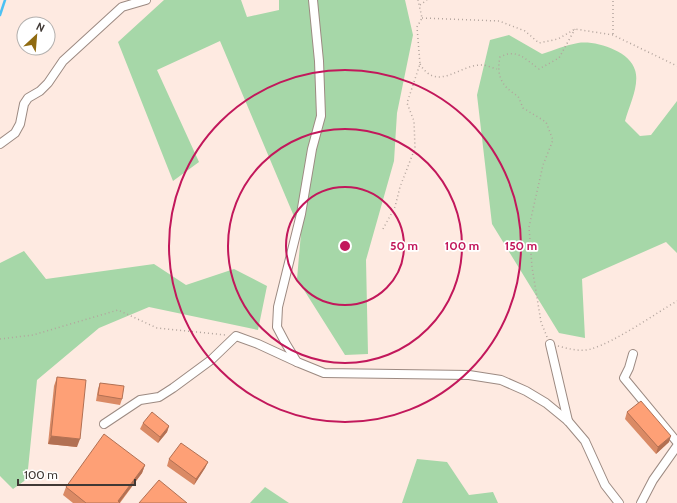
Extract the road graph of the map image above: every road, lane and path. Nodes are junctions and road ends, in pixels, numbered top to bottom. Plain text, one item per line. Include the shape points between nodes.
1 (146, 0) edge
2 (313, 0) edge
3 (418, 0) edge
4 (427, 0) edge
5 (613, 0) edge
6 (420, 5) junction
7 (422, 18) junction
8 (575, 29) junction
9 (613, 34) junction
10 (420, 64) junction
11 (677, 66) edge
12 (497, 69) junction
13 (0, 144) edge
14 (383, 229) dead end
15 (677, 300) edge
16 (236, 336) junction
17 (0, 339) edge
18 (550, 344) junction
19 (633, 354) dead end
20 (297, 362) junction
21 (568, 421) junction
22 (104, 424) dead end
23 (677, 442) edge
24 (677, 446) edge
25 (619, 503) edge
26 (641, 503) edge

1 - 13 street via 122,8 63,61 40,92 28,98 15,133
2 - 20 street via 320,61 321,116 312,149 301,214 279,302 277,327
3 - 6 path
4 - 6 path
5 - 9 path
6 - 7 path
7 - 8 path via 499,21 525,31 539,42 558,39
7 - 10 path via 417,27
8 - 9 path
8 - 12 path via 559,58 539,69 520,55 508,53 500,57
9 - 11 path
10 - 12 path via 430,76 443,76 481,65
10 - 14 path via 407,103 414,121 415,148 395,207
12 - 18 path via 506,89 518,96 523,108 546,122 553,140 543,165 529,227 532,267 541,322
15 - 18 path via 591,349 575,350
16 - 17 path via 157,328 118,310 32,335
16 - 20 street
16 - 22 street via 211,360 173,388 159,397 140,400
18 - 21 street
19 - 23 street via 630,368 624,378
20 - 21 street via 324,373 469,375 501,380 546,403
21 - 25 street via 585,442 605,484
24 - 26 street via 653,480

